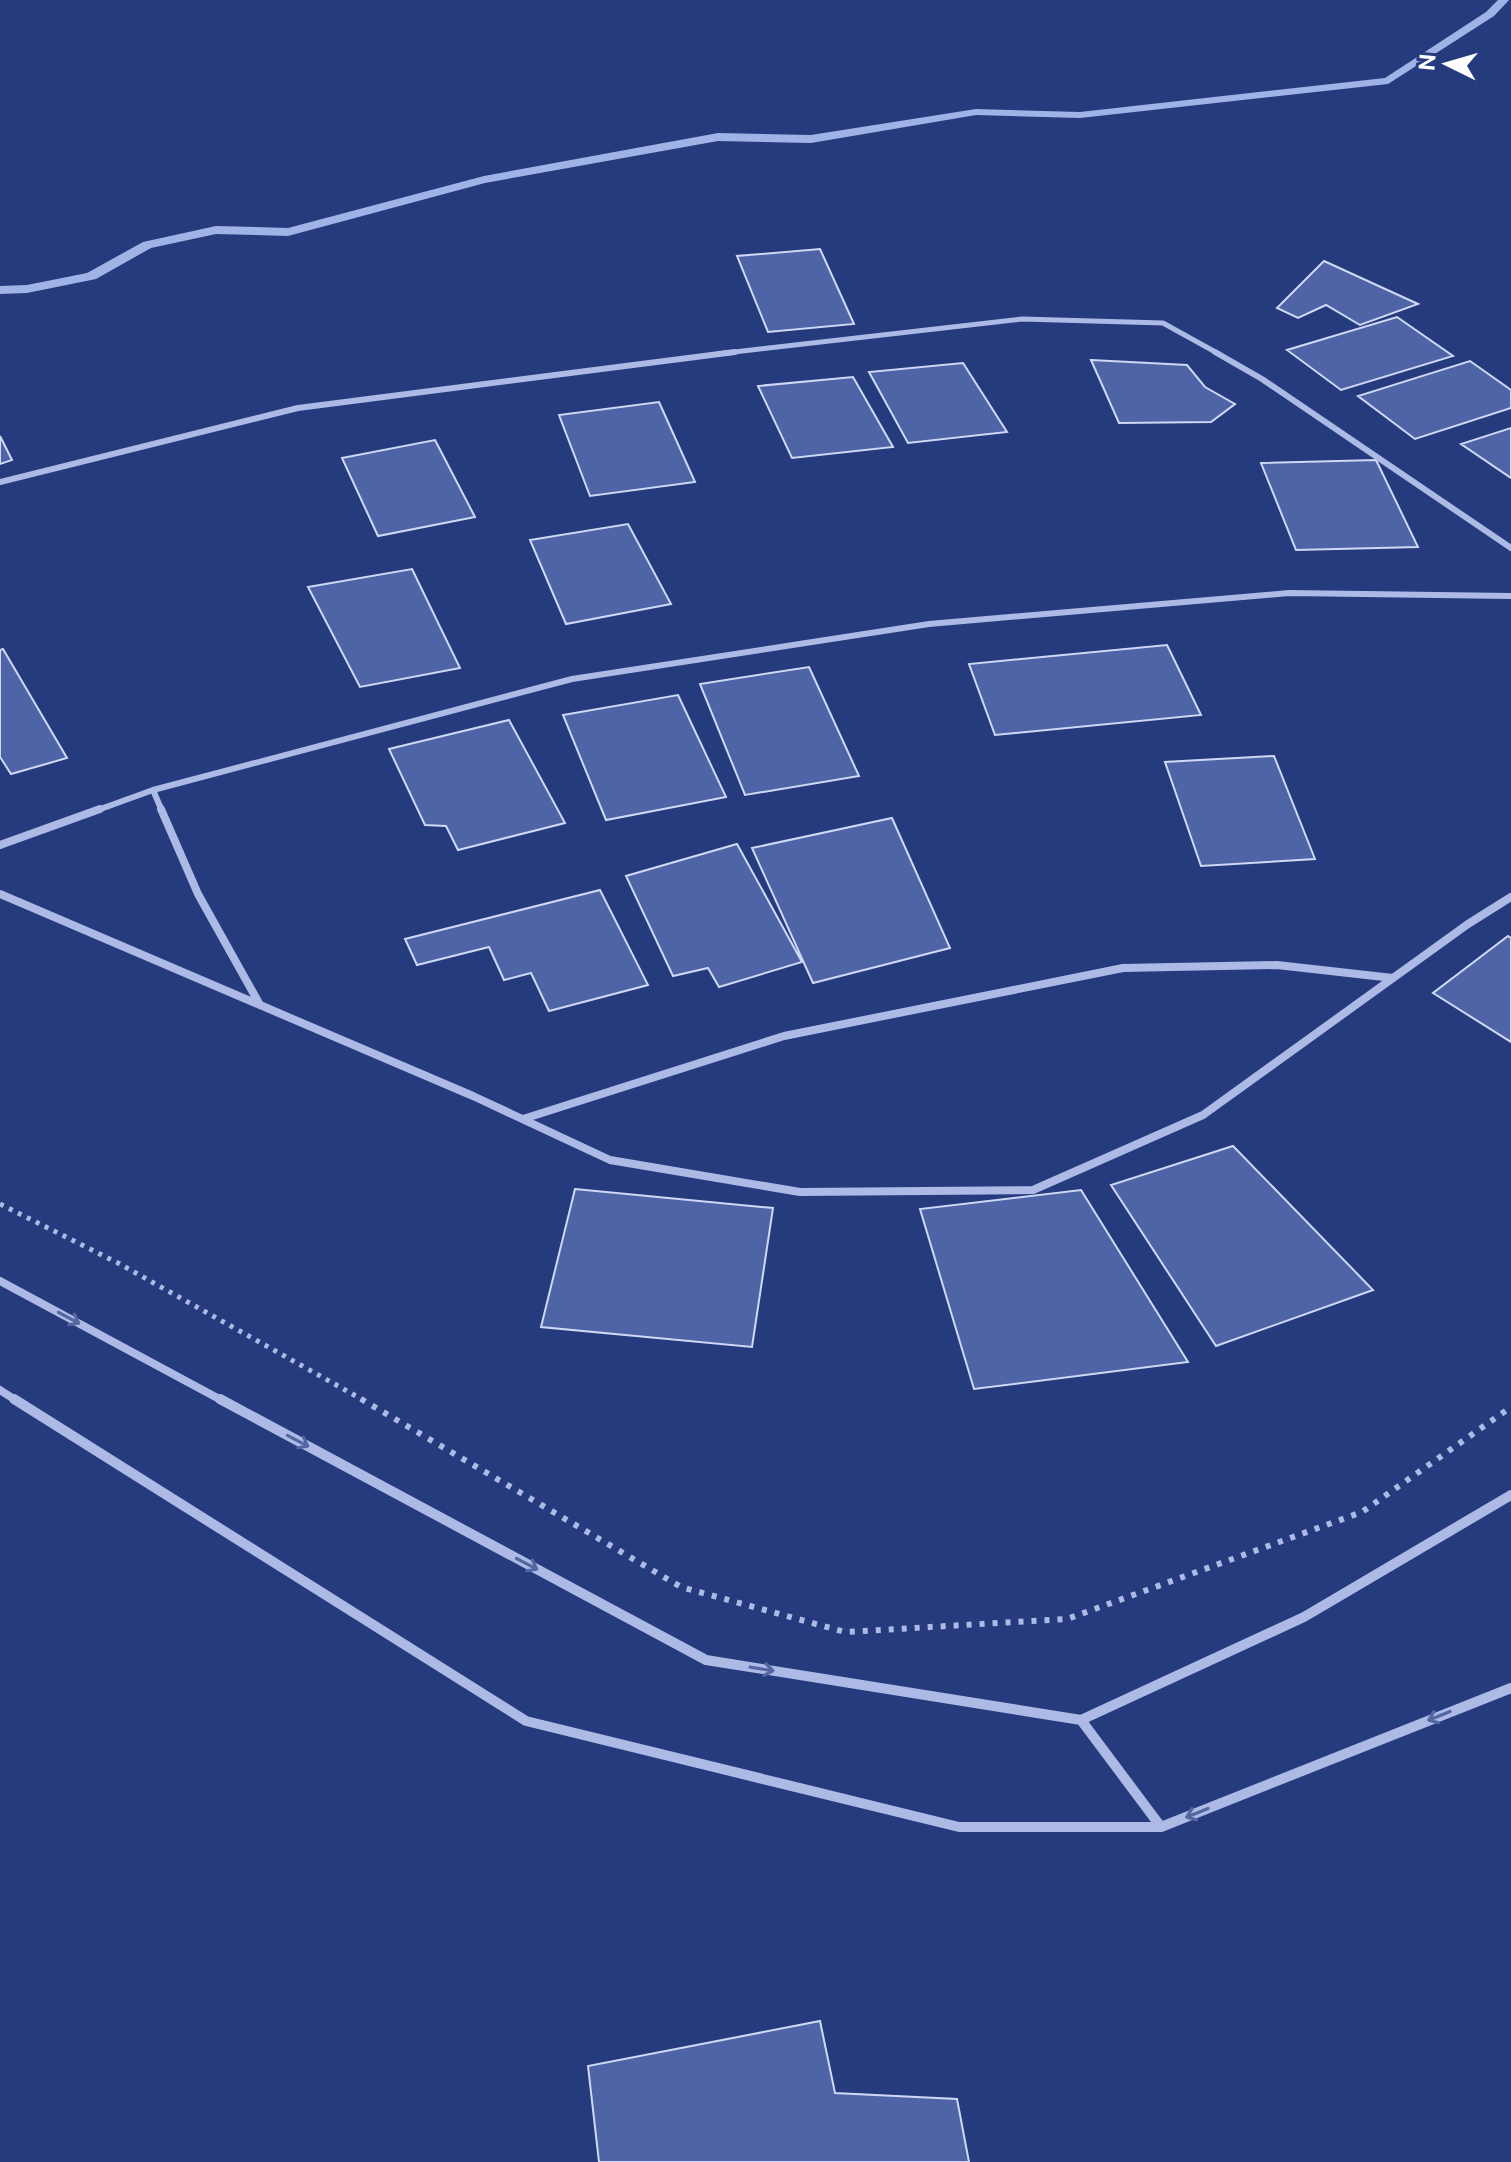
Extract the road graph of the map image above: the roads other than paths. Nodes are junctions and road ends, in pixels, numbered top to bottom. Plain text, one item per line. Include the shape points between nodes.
1 (0, 482) edge
2 (1511, 548) edge
3 (1511, 596) edge
4 (153, 790) junction
5 (0, 845) edge
6 (0, 894) edge
7 (1511, 897) edge
8 (1393, 978) junction
9 (261, 1005) junction
10 (523, 1119) junction
11 (0, 1281) edge
12 (0, 1390) edge
13 (1511, 1495) edge
14 (1511, 1688) edge
15 (1081, 1720) junction
16 (1161, 1827) junction

1 - 2 street via 298,408 1022,319 1163,323 1262,379
3 - 4 street via 1289,593 929,624 572,679
4 - 5 street
4 - 9 street via 198,894
6 - 9 street
7 - 8 street
8 - 10 street via 1277,965 1123,968 784,1036
8 - 10 street via 1203,1115 1033,1190 800,1192 610,1160
9 - 10 street
11 -> 15 street via 706,1660
12 - 16 street via 526,1721 959,1827
13 - 15 street via 1304,1617
14 -> 16 street
15 - 16 street

